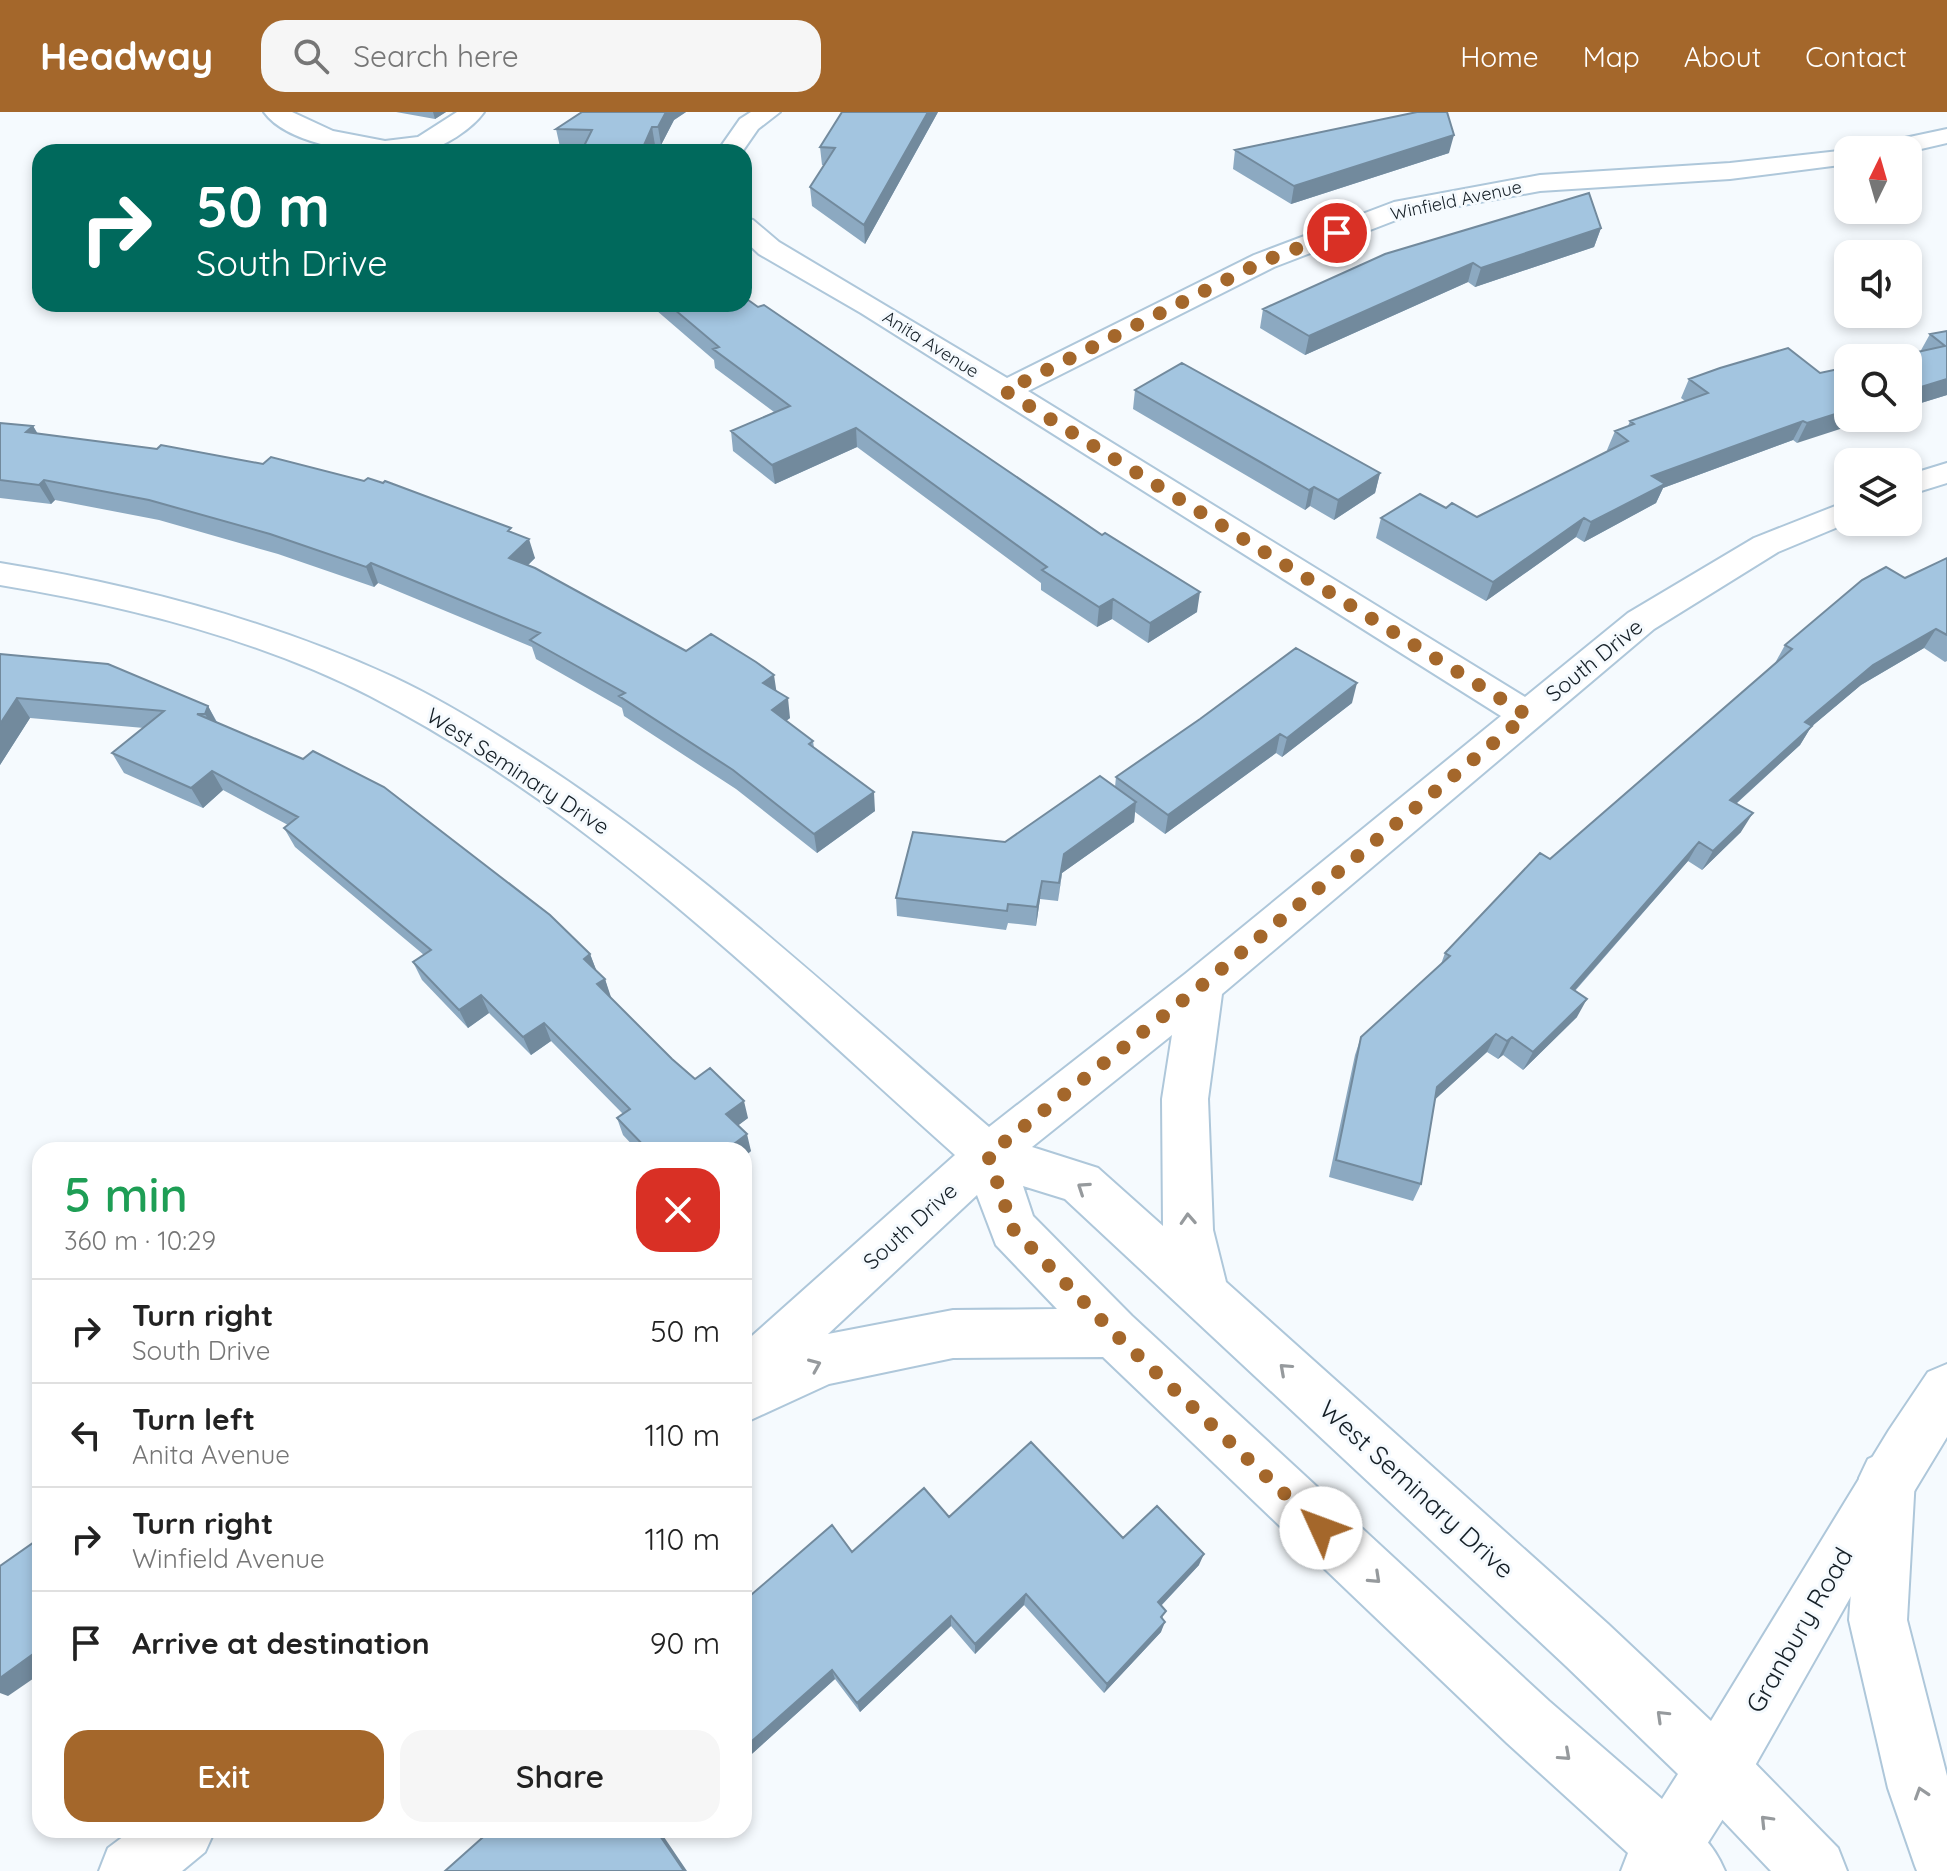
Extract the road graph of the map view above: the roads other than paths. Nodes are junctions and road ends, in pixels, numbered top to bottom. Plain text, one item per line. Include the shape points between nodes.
1 (276, 112) edge
2 (472, 112) edge
3 (768, 112) edge
4 (1947, 136) edge
5 (1922, 141) edge
6 (365, 144) edge
7 (419, 144) edge
8 (735, 144) edge
9 (1834, 159) edge
10 (752, 233) edge
11 (1005, 391) junction
12 (1947, 473) edge
13 (1922, 481) edge
14 (1834, 517) edge
15 (0, 574) edge
16 (1527, 715) junction
17 (1201, 986) junction
18 (988, 1155) junction
19 (1204, 1296) junction
20 (1114, 1333) junction
21 (752, 1370) edge
22 (1947, 1390) edge
23 (752, 1393) edge
24 (1887, 1478) junction
25 (1718, 1770) junction
26 (173, 1838) edge
27 (1672, 1863) edge
28 (1947, 1866) edge
29 (131, 1871) edge
30 (1815, 1871) edge

1 - 6 street via 313,132
2 - 7 street
3 - 8 street via 749,124
4 - 5 street
9 - 11 street, Winfield Avenue via 1540,183 1403,208 1264,261
10 - 11 street, Anita Avenue
11 - 16 street, Anita Avenue
12 - 13 street
14 - 16 street, South Drive via 1766,545 1641,621
15 - 18 street, West Seminary Drive via 147,603 297,651 382,687 475,739 575,803 663,870
16 - 17 street, South Drive
17 - 18 street, South Drive
19 -> 17 street via 1188,1230 1185,1099
19 -> 18 street, West Seminary Drive via 1081,1183
18 - 20 street via 1013,1229
18 - 21 street, South Drive
25 -> 19 street, West Seminary Drive
23 -> 20 street via 824,1360 953,1334
20 -> 27 street
22 - 24 street, Granbury Road
24 - 25 street, Granbury Road
28 -> 24 street via 1919,1788 1878,1620
25 - 27 street, Granbury Road
30 -> 25 street, West Seminary Drive
26 - 29 street

